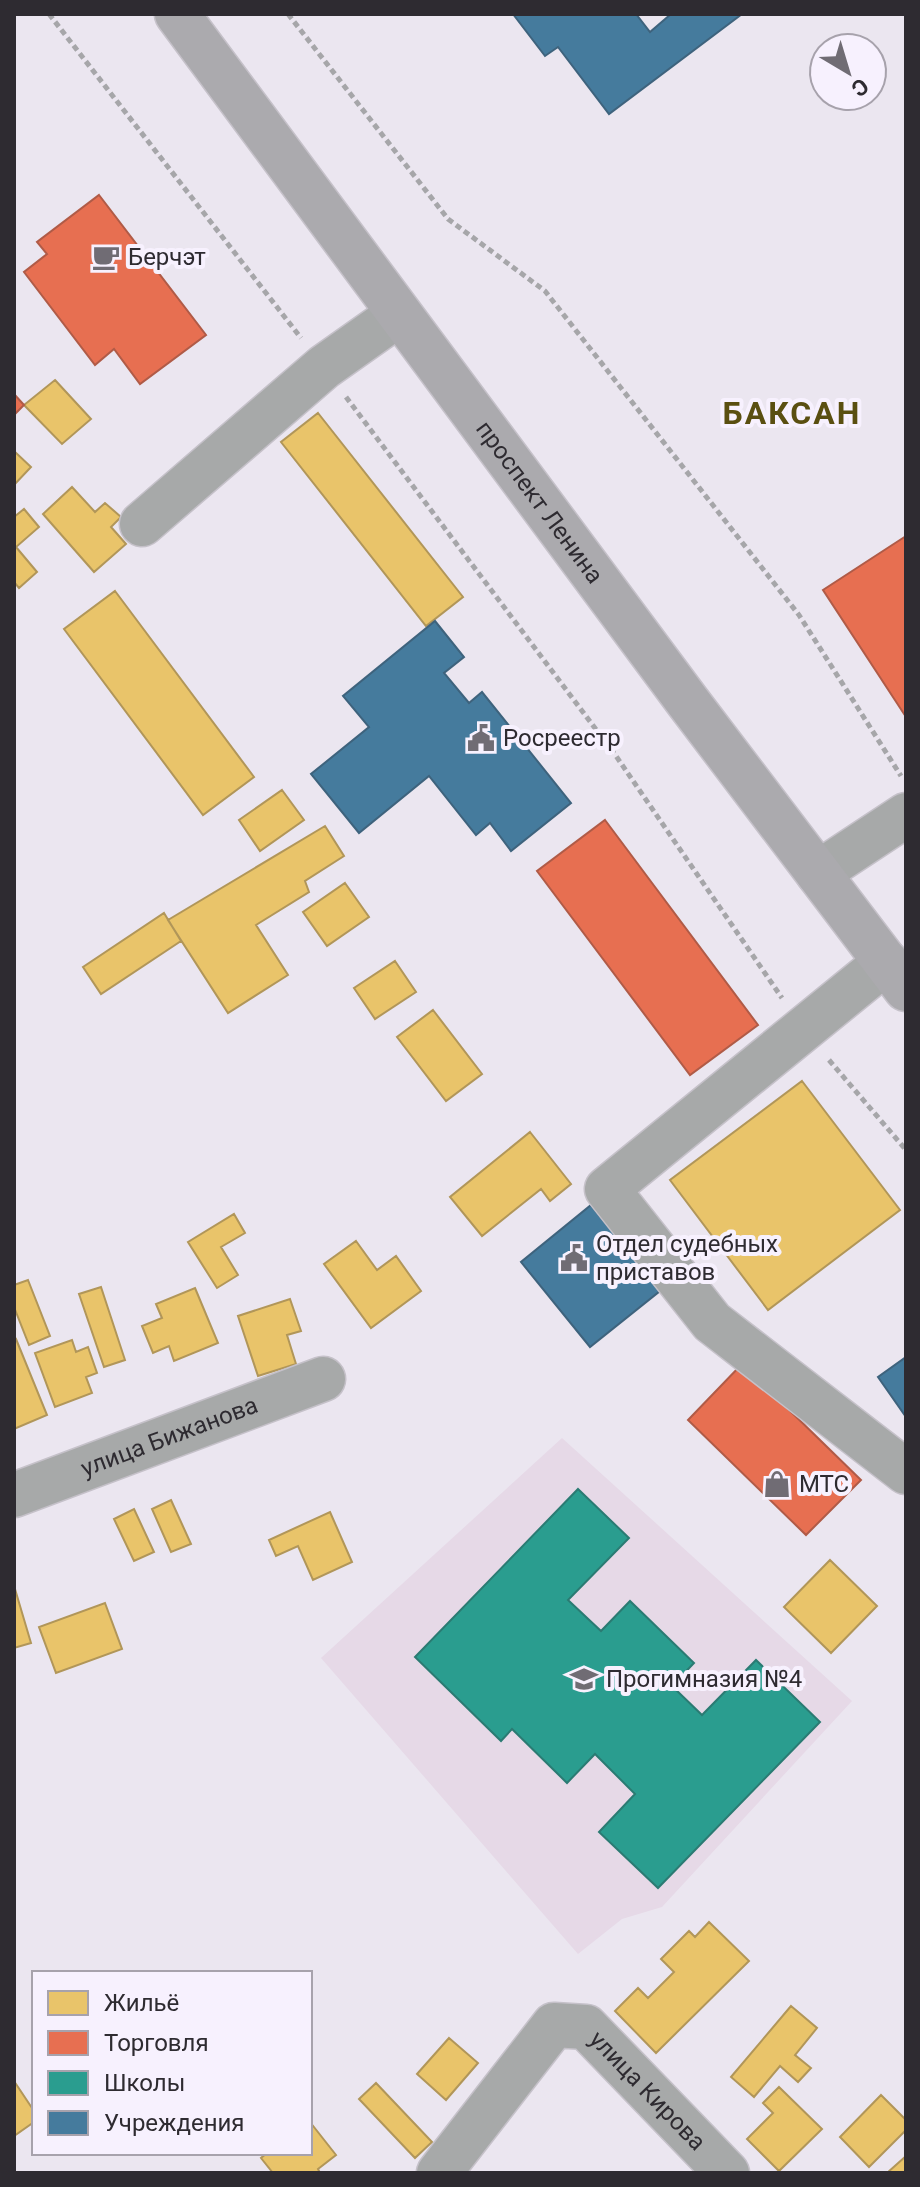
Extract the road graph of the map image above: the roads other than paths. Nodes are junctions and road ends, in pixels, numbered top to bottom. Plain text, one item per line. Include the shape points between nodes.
1 (177, 14) edge
2 (399, 314) junction
3 (142, 524) dead end
4 (906, 815) edge
5 (818, 873) junction
6 (896, 976) edge
7 (323, 1379) dead end
8 (906, 1472) edge
9 (14, 1495) edge
10 (439, 2173) edge
11 (727, 2173) edge

1 - 2 main road, проспект Ленина
2 - 3 street via 324,367
2 - 5 main road, проспект Ленина
4 - 5 street
5 - 6 main road, проспект Ленина
6 - 8 street via 803,1029 607,1189 712,1322
7 - 9 street, улица Бижанова
10 - 11 street, улица Кирова via 554,2025 586,2027

